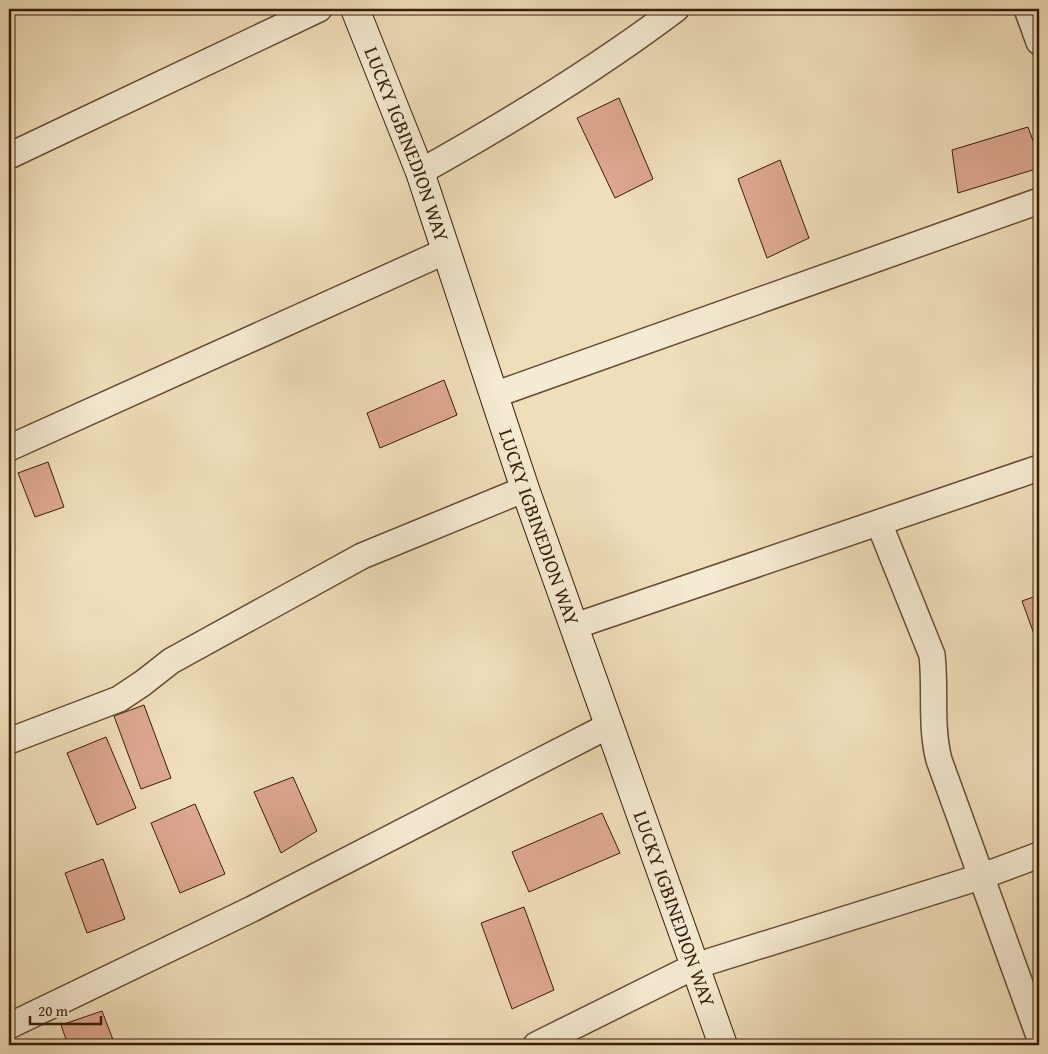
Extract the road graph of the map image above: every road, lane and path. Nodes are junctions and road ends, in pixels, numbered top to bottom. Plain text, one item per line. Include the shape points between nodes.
1 (319, 9) edge
2 (355, 9) edge
3 (676, 9) edge
4 (1027, 9) edge
5 (1039, 42) edge
6 (9, 156) edge
7 (420, 172) junction
8 (1039, 201) edge
9 (446, 251) junction
10 (494, 395) junction
11 (10, 443) edge
12 (1039, 468) edge
13 (525, 489) junction
14 (879, 523) junction
15 (575, 626) junction
16 (610, 725) junction
17 (9, 742) edge
18 (1039, 855) edge
19 (980, 877) junction
20 (694, 966) junction
21 (9, 1026) edge
22 (1039, 1036) edge
23 (536, 1045) edge
24 (723, 1045) edge

1 - 6 street
2 - 7 street, LUCKY IGBINEDION WAY
3 - 7 street via 576,79
4 - 5 street
7 - 9 street, LUCKY IGBINEDION WAY
8 - 10 street
9 - 10 street, LUCKY IGBINEDION WAY
9 - 11 street
10 - 13 street, LUCKY IGBINEDION WAY
12 - 14 street
13 - 15 street, LUCKY IGBINEDION WAY
13 - 17 street via 362,556 172,661 119,699
14 - 15 street
14 - 19 street via 932,655 936,747
15 - 16 street, LUCKY IGBINEDION WAY
16 - 20 street, LUCKY IGBINEDION WAY
16 - 21 street via 252,909
18 - 19 street
19 - 20 street
19 - 22 street
20 - 23 street
20 - 24 street, LUCKY IGBINEDION WAY

